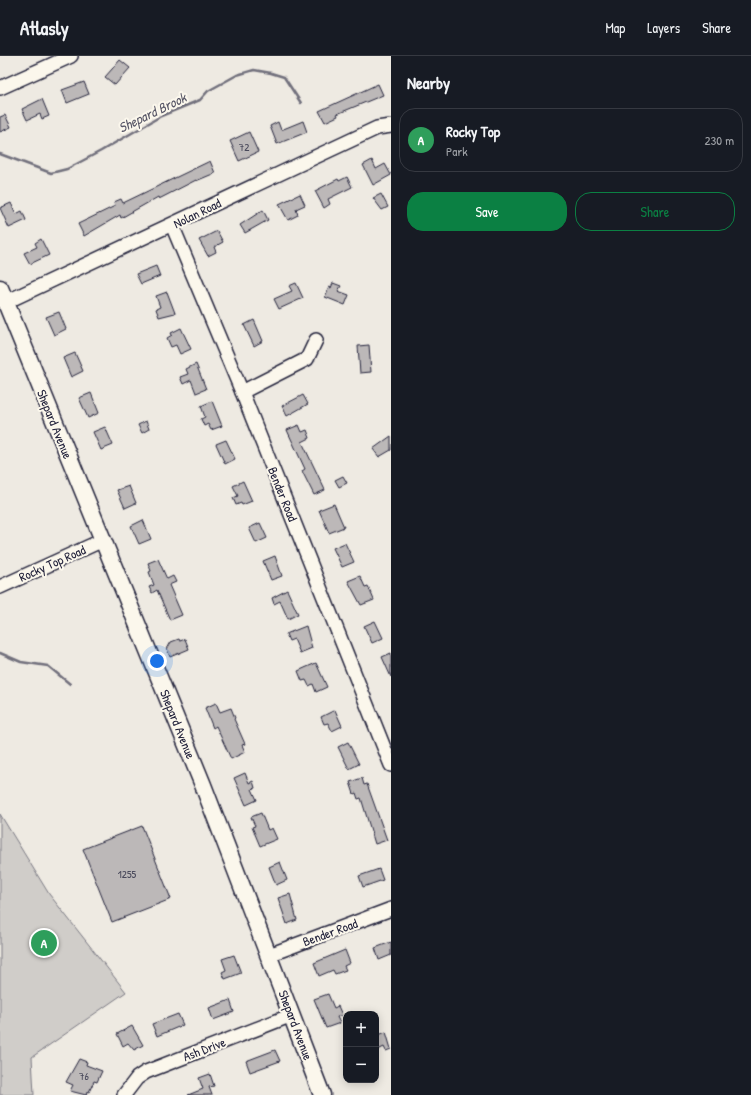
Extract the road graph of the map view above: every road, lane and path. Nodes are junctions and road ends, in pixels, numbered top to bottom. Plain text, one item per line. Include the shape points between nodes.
1 (71, 56) edge
2 (0, 88) edge
3 (390, 126) edge
4 (172, 225) junction
5 (3, 295) edge
6 (316, 340) dead end
7 (242, 392) junction
8 (103, 540) junction
9 (0, 587) edge
10 (391, 765) edge
11 (391, 909) edge
12 (269, 955) junction
13 (292, 1015) junction
14 (124, 1095) edge
15 (322, 1095) edge

1 - 2 street
3 - 4 street, Nolan Road via 377,128 336,146
4 - 5 street, Nolan Road
4 - 7 street, Bender Road
5 - 8 main road, Shepard Avenue
6 - 7 street via 307,359
7 - 10 street, Bender Road
8 - 9 street, Rocky Top Road
8 - 12 main road, Shepard Avenue
11 - 12 street, Bender Road
12 - 13 main road, Shepard Avenue
13 - 14 street, Ash Drive via 146,1072
13 - 15 main road, Shepard Avenue

